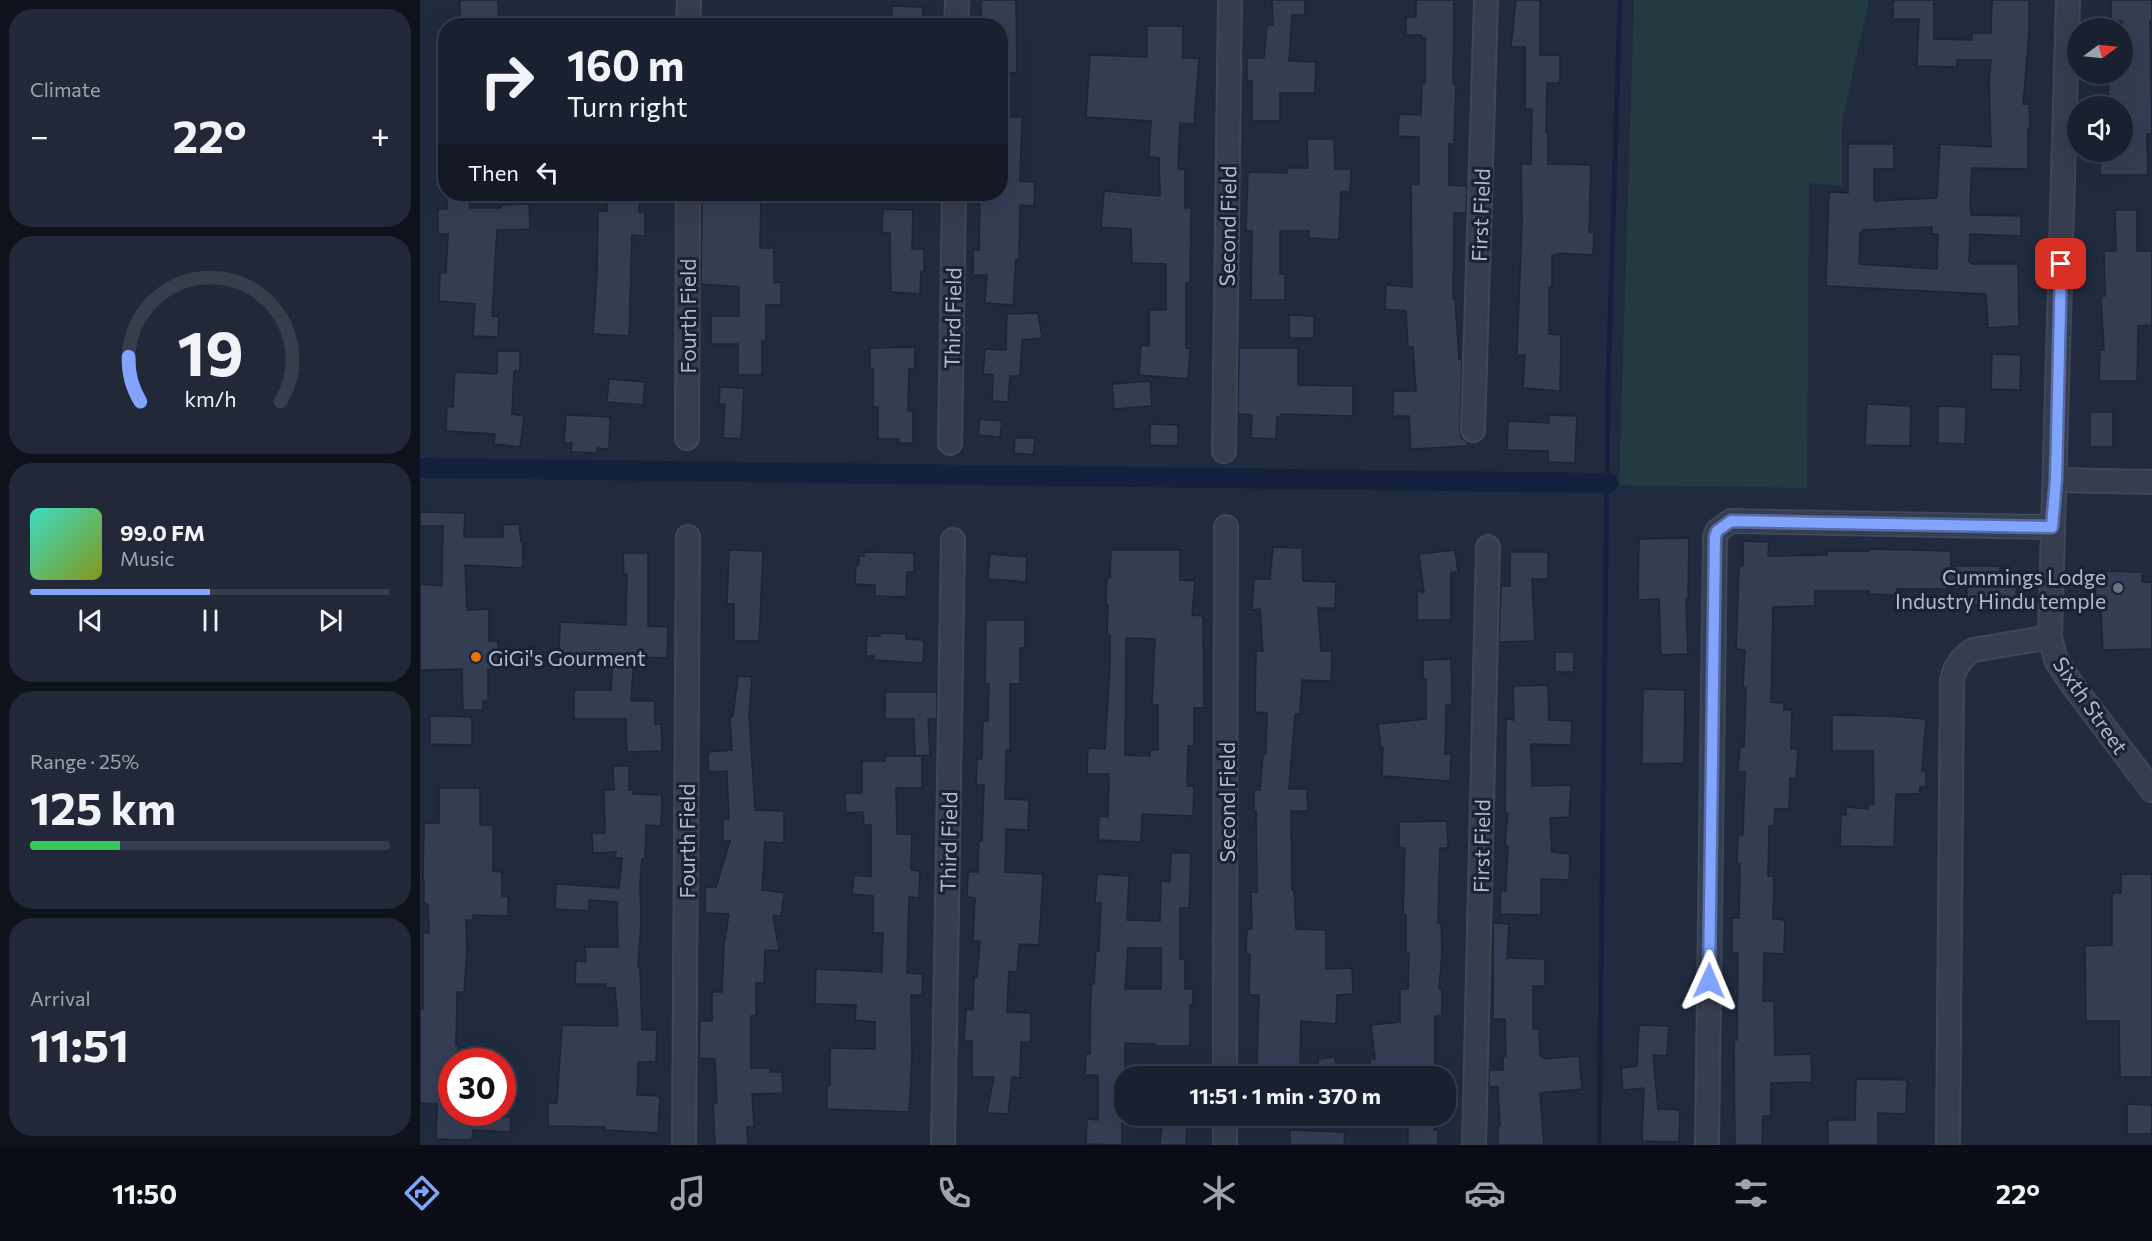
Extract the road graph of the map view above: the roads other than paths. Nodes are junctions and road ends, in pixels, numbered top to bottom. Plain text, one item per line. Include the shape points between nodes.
1 (688, 0) edge
2 (957, 0) edge
3 (1230, 0) edge
4 (1486, 0) edge
5 (2068, 0) edge
6 (688, 18) edge
7 (957, 18) edge
8 (688, 201) edge
9 (954, 201) edge
10 (1473, 430) dead end
11 (687, 438) dead end
12 (950, 444) dead end
13 (1224, 451) dead end
14 (2056, 480) junction
15 (2152, 482) edge
16 (1226, 527) dead end
17 (2052, 527) junction
18 (688, 537) dead end
19 (953, 540) dead end
20 (1488, 547) dead end
21 (2050, 637) junction
22 (2152, 790) edge
23 (1225, 1066) edge
24 (1225, 1126) edge
25 (684, 1145) edge
26 (944, 1145) edge
27 (1225, 1145) edge
28 (1474, 1145) edge
29 (1707, 1145) edge
30 (1948, 1145) edge

1 - 6 street
2 - 7 street
3 - 13 street, Second Field
4 - 10 street, First Field
5 - 14 street, Sixth Street
8 - 11 street, Fourth Field
9 - 12 street, Third Field
14 - 15 street
14 - 17 street, Sixth Street
16 - 23 street, Second Field
17 - 21 street, Sixth Street
17 - 29 street via 1731,521 1717,531
18 - 25 street, Fourth Field
19 - 26 street, Third Field
20 - 28 street, First Field
21 - 22 street, Sixth Street via 2056,660 2071,683
21 - 30 street via 1973,650 1958,664 1952,680
24 - 27 street

